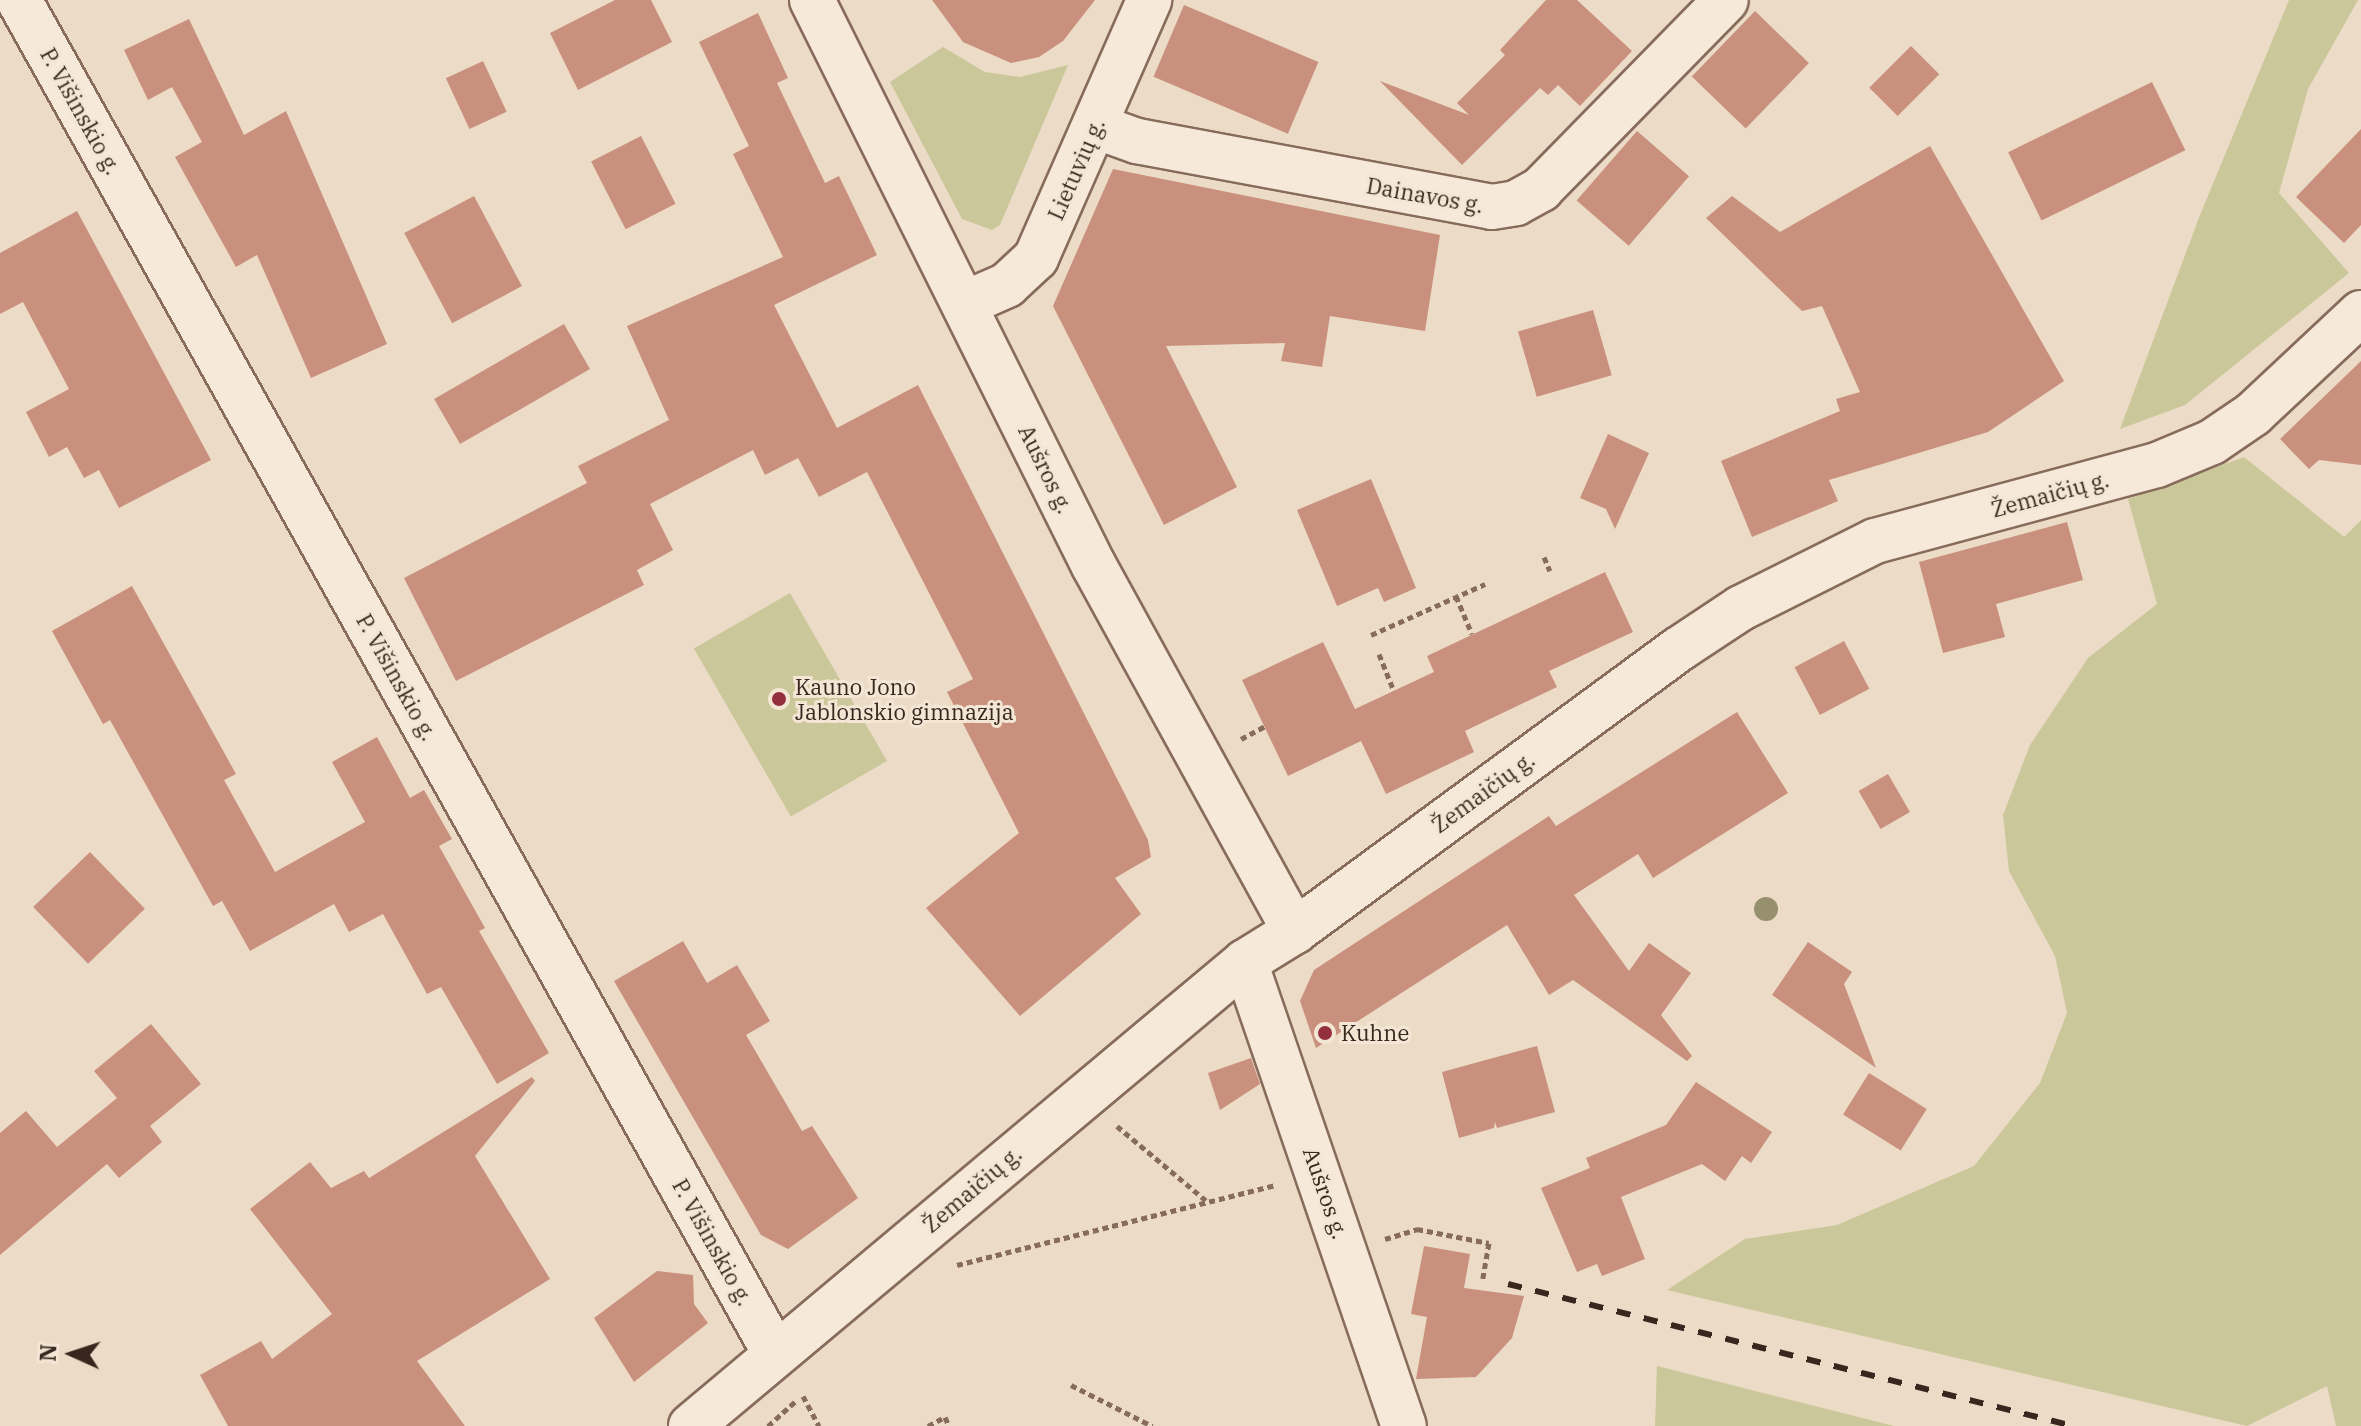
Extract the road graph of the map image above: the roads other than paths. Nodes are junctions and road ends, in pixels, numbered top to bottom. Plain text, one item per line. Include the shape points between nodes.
1 (19, 0) edge
2 (812, 0) edge
3 (1149, 0) edge
4 (1726, 0) edge
5 (1095, 126) junction
6 (964, 304) junction
7 (2361, 313) edge
8 (1295, 931) junction
9 (1245, 962) junction
10 (775, 1353) junction
11 (691, 1426) edge
12 (1404, 1426) edge

1 - 10 street, P. Višinskio g.
2 - 6 street, Aušros g.
3 - 5 street, Lietuvių g.
4 - 5 street, Dainavos g. via 1541,189 1516,203 1492,207 1137,141
5 - 6 street, Lietuvių g. via 1036,258 1007,285
6 - 8 street, Aušros g. via 1094,566
7 - 8 street, Žemaičių g. via 2253,414 2212,442 2157,465 1875,541 1741,608
8 - 9 street, Žemaičių g.
9 - 10 street, Žemaičių g.
9 - 12 street, Aušros g.
10 - 11 street, Žemaičių g.

